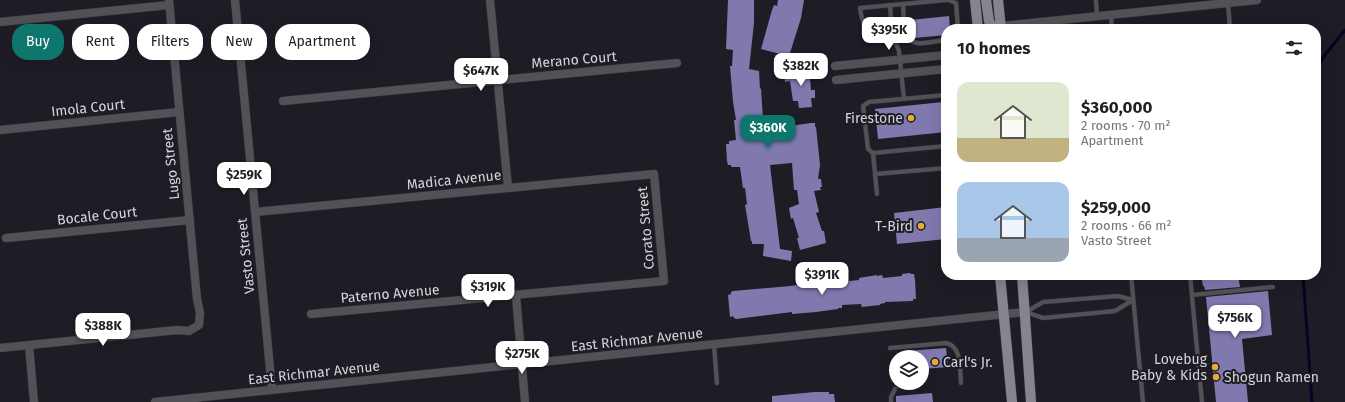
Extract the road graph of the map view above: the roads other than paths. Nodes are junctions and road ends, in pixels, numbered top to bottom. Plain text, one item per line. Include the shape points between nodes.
1 (235, 0) edge
2 (490, 0) edge
3 (947, 0) edge
4 (975, 0) edge
5 (986, 0) edge
6 (998, 0) edge
7 (1096, 0) edge
8 (1248, 0) edge
9 (1257, 0) edge
10 (926, 1) edge
11 (169, 2) edge
12 (1228, 3) junction
13 (902, 4) junction
14 (890, 5) junction
15 (1111, 15) junction
16 (1097, 16) junction
17 (0, 22) edge
18 (958, 24) edge
19 (977, 24) edge
20 (990, 24) edge
21 (1001, 24) edge
22 (1027, 24) edge
23 (1112, 24) edge
24 (1230, 24) edge
25 (892, 34) junction
26 (941, 41) edge
27 (941, 56) edge
28 (900, 60) junction
29 (677, 63) dead end
30 (834, 66) dead end
31 (941, 70) edge
32 (902, 74) junction
33 (498, 80) junction
34 (836, 80) dead end
35 (941, 95) edge
36 (904, 98) junction
37 (283, 101) dead end
38 (179, 112) junction
39 (0, 130) edge
40 (941, 146) edge
41 (873, 153) junction
42 (941, 168) edge
43 (654, 174) joint
44 (875, 174) junction
45 (508, 188) junction
46 (877, 194) dead end
47 (255, 212) junction
48 (190, 220) junction
49 (6, 238) dead end
50 (1000, 280) edge
51 (1023, 280) edge
52 (1131, 280) edge
53 (1190, 280) edge
54 (664, 281) joint
55 (1273, 287) dead end
56 (516, 295) junction
57 (1192, 295) junction
58 (1133, 300) junction
59 (1026, 312) junction
60 (311, 314) dead end
61 (1004, 315) junction
62 (29, 345) junction
63 (714, 345) junction
64 (0, 348) edge
65 (890, 348) dead end
66 (522, 365) junction
67 (717, 383) dead end
68 (961, 383) dead end
69 (272, 390) junction
70 (894, 390) edge
71 (34, 402) edge
72 (154, 402) edge
73 (525, 402) edge
74 (891, 402) edge
75 (1012, 402) edge
76 (1031, 402) edge
77 (1143, 402) edge
78 (1202, 402) edge

1 - 47 street, Vasto Street
2 - 33 street
3 - 10 lane
3 - 18 lane via 956,3
4 - 19 main road
5 - 20 main road
6 - 21 main road
7 - 16 lane
8 - 9 street
8 - 12 street
10 - 13 lane
11 - 17 street
11 - 38 street, Lugo Street
12 - 15 street
12 - 24 lane
13 - 14 lane
13 - 26 lane via 906,35 910,40 917,43
14 - 25 lane
14 - 25 lane via 860,8 864,24 869,30
15 - 16 street
15 - 23 lane
16 - 22 street
25 - 28 lane
27 - 28 street
28 - 30 street
28 - 32 lane
29 - 33 street, Merano Court
31 - 32 street
32 - 34 street
32 - 36 lane
33 - 37 street, Merano Court
33 - 45 street
35 - 36 lane
36 - 41 lane via 869,102 863,106 868,149
38 - 39 street, Imola Court
38 - 48 street, Lugo Street
40 - 41 lane
41 - 44 lane
42 - 44 lane
43 - 45 street, Madica Avenue
43 - 54 street, Corato Street
44 - 46 lane
45 - 47 street, Madica Avenue
47 - 69 street, Vasto Street
48 - 49 street, Bocale Court
48 - 62 street, Lugo Street via 200,313 199,325 189,330
50 - 61 main road
51 - 59 main road
52 - 58 lane
53 - 57 lane
54 - 56 street, Paterno Avenue
55 - 57 lane
56 - 60 street, Paterno Avenue
56 - 66 street
57 - 78 lane
58 - 59 lane via 1118,296 1043,302
58 - 59 lane via 1115,312 1043,318
58 - 77 lane
59 - 61 street, East Richmar Avenue
59 - 76 main road
61 - 63 street, East Richmar Avenue
61 - 75 main road
62 - 64 street
62 - 71 street
63 - 66 street, East Richmar Avenue
63 - 67 lane
65 - 68 lane via 951,344 958,354
66 - 69 street, East Richmar Avenue
66 - 73 street
69 - 72 street, East Richmar Avenue
70 - 74 lane

